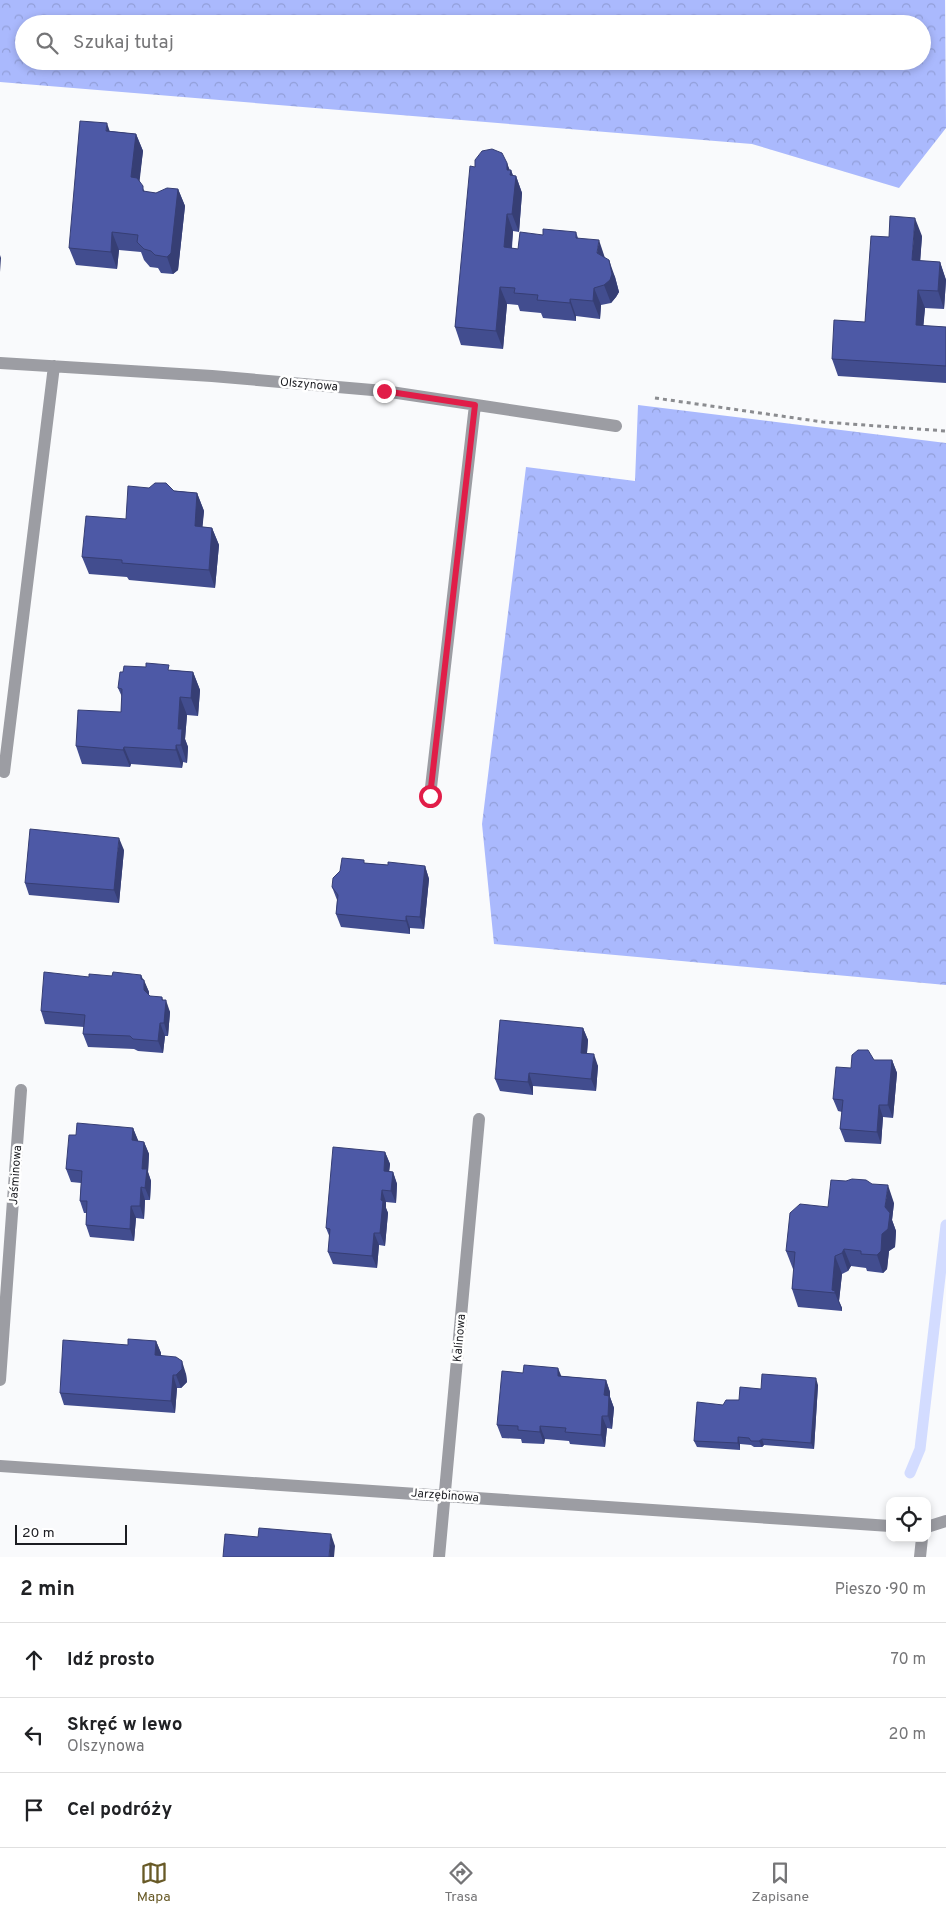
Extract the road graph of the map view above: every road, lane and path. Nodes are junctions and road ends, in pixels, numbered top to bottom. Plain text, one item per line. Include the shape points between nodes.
1 (0, 363) edge
2 (54, 366) junction
3 (655, 398) dead end
4 (475, 405) junction
5 (616, 426) dead end
6 (946, 431) edge
7 (4, 772) dead end
8 (430, 796) dead end
9 (21, 1090) dead end
10 (479, 1119) dead end
11 (0, 1380) edge
12 (0, 1466) edge
13 (445, 1495) junction
14 (946, 1521) edge
15 (886, 1526) edge
16 (931, 1526) edge
17 (922, 1542) edge
18 (439, 1557) edge
19 (920, 1557) edge

1 - 2 street, Olszynowa
2 - 4 street, Olszynowa via 374,390
2 - 7 street
3 - 6 path via 823,422
4 - 5 street, Olszynowa
4 - 8 street
9 - 11 street, Jaśminowa
10 - 13 street, Kalinowa
12 - 13 street, Jarzębinowa
13 - 15 street, Jarzębinowa
13 - 18 street, Kalinowa
14 - 16 street
17 - 19 street

